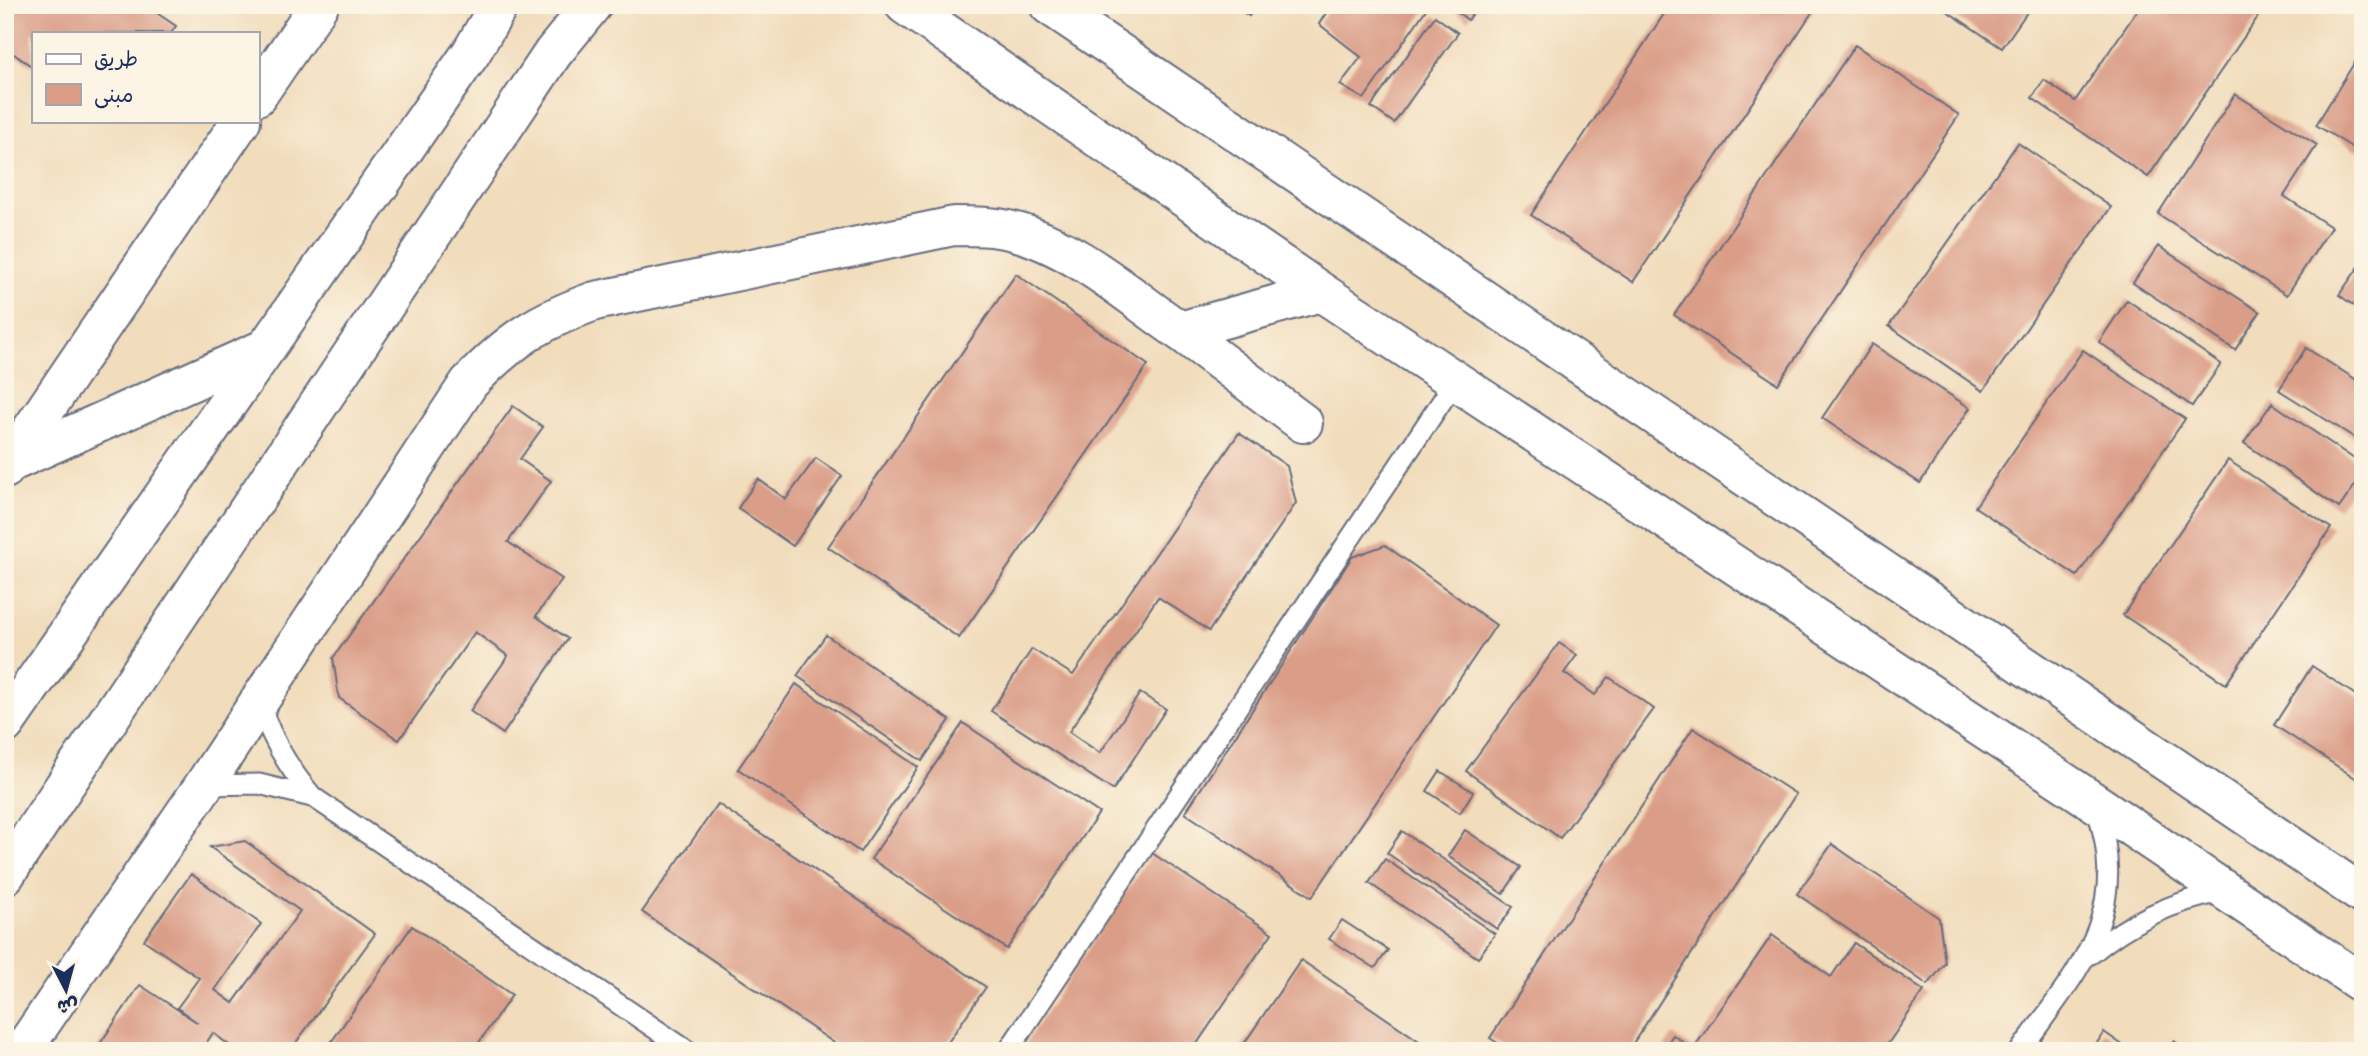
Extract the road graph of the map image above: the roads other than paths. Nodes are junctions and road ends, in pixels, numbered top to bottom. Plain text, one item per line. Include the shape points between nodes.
1 (318, 5) edge
2 (499, 5) edge
3 (592, 5) edge
4 (905, 5) edge
5 (1049, 5) edge
6 (259, 93) edge
7 (240, 122) edge
8 (1321, 292) junction
9 (1180, 331) junction
10 (264, 349) junction
11 (1456, 380) junction
12 (1303, 423) dead end
13 (7, 465) edge
14 (259, 700) junction
15 (5, 724) edge
16 (204, 785) junction
17 (313, 797) junction
18 (2094, 803) junction
19 (5, 875) edge
20 (2225, 892) junction
21 (2363, 895) edge
22 (2085, 960) junction
23 (2363, 984) edge
24 (22, 1051) edge
25 (688, 1051) edge
26 (1008, 1051) edge
27 (2020, 1051) edge

1 - 6 main road
2 - 10 main road via 471,53
3 - 19 main road via 554,53
4 - 8 main road
5 - 21 main road
7 - 13 main road
8 - 9 main road
8 - 11 main road
9 - 12 main road
9 - 14 main road via 1067,253 1013,231 984,226 941,228 595,301 559,314 495,355 469,383
10 - 13 main road
10 - 15 main road
11 - 18 main road
11 - 26 lane
14 - 16 main road
14 - 17 lane via 285,762
16 - 17 lane via 259,784
16 - 24 main road
17 - 25 lane
18 - 20 main road
18 - 22 lane via 2108,855 2107,882 2104,909
20 - 22 lane via 2163,908 2109,939
20 - 23 main road
22 - 27 lane

